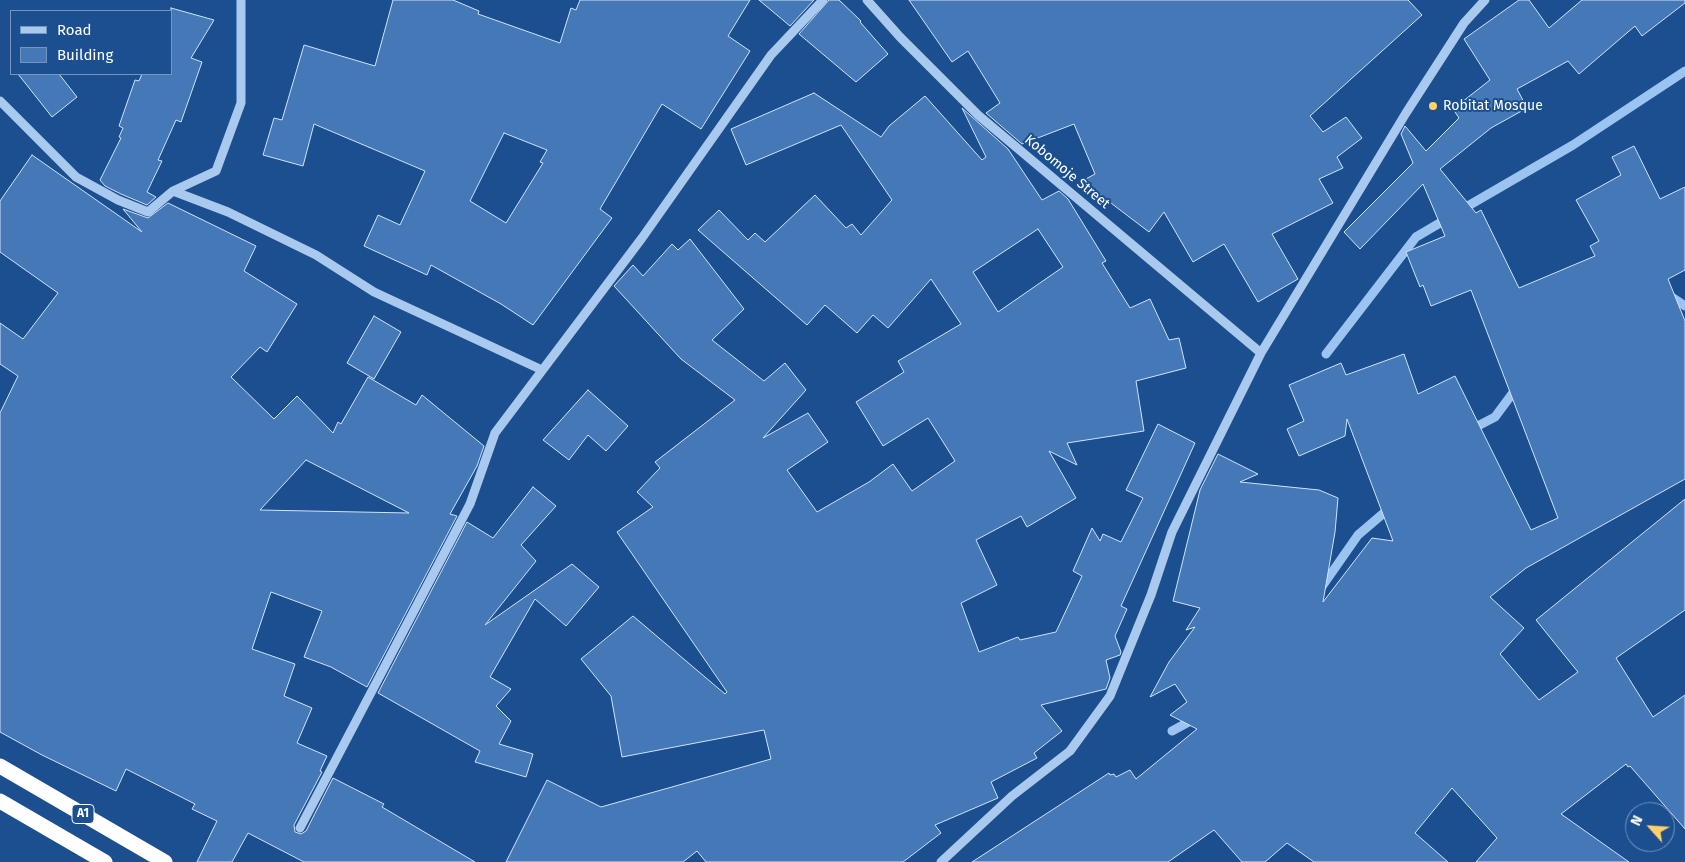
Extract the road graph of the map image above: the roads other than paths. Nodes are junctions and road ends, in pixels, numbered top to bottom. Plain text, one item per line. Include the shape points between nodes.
1 (241, 0) edge
2 (823, 0) edge
3 (867, 0) edge
4 (1485, 0) edge
5 (0, 101) edge
6 (173, 191) junction
7 (1261, 353) junction
8 (542, 370) junction
9 (0, 766) edge
10 (0, 801) edge
11 (300, 828) dead end
12 (105, 862) edge
13 (165, 862) edge
14 (941, 862) edge

1 - 6 street via 241,103 216,171
2 - 8 street via 771,55 642,238
3 - 7 street, Kobomoje Street via 978,115
4 - 7 street via 1464,23 1406,113
5 - 6 street via 76,177 118,200 148,212
6 - 8 street via 228,212 316,254 374,292
7 - 14 street via 1172,532 1151,595 1110,696 1070,751 1012,796
8 - 11 street via 495,433 470,504
9 - 13 highway, A1
10 - 12 highway, A1

